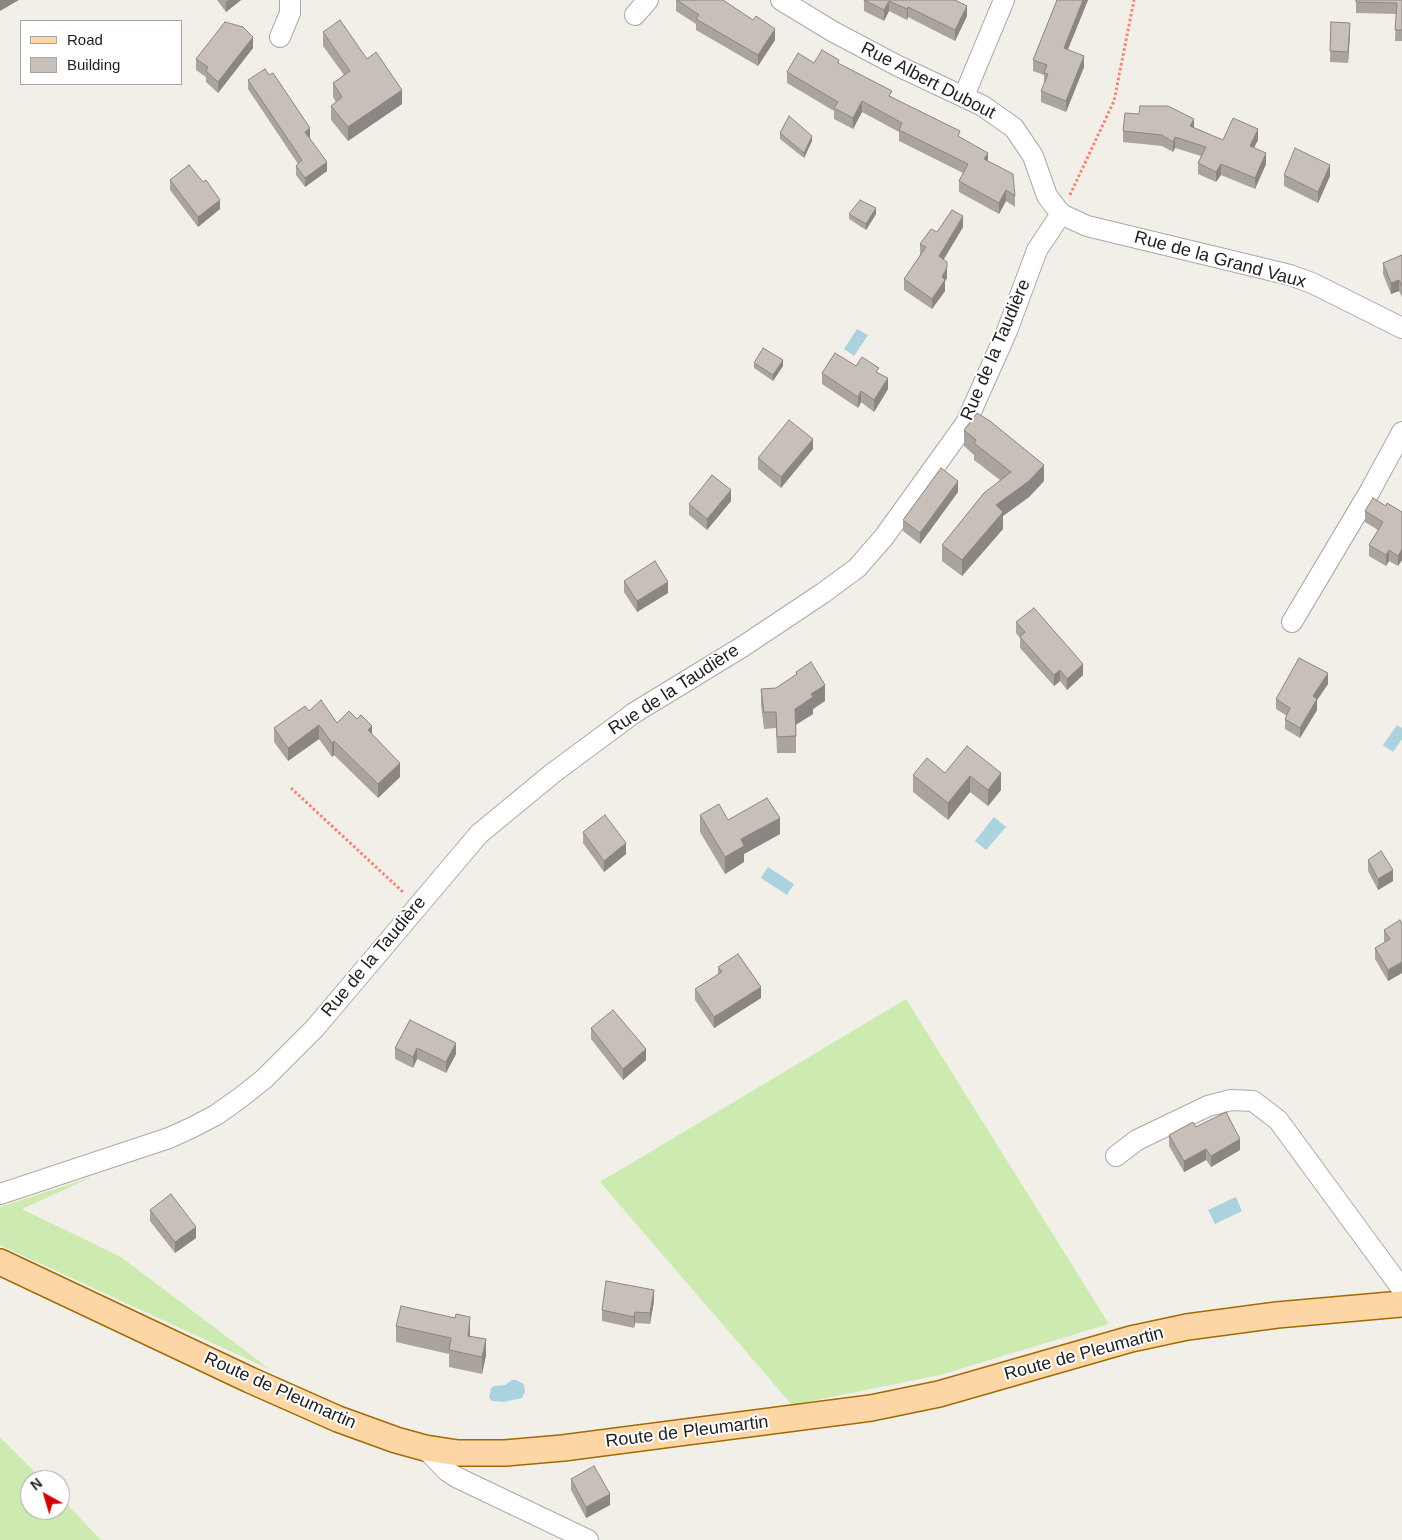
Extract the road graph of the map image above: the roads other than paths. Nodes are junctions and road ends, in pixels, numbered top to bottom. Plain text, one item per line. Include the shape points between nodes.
1 (290, 0) edge
2 (781, 0) edge
3 (1004, 0) edge
4 (280, 37) dead end
5 (964, 96) junction
6 (1061, 214) junction
7 (1402, 328) edge
8 (1402, 432) edge
9 (1292, 622) dead end
10 (1116, 1156) dead end
11 (0, 1194) edge
12 (0, 1262) edge
13 (1402, 1289) edge
14 (1402, 1304) edge
15 (425, 1448) junction
16 (588, 1540) edge

1 - 4 street via 290,13
2 - 5 street, Rue Albert Dubout via 896,65
3 - 5 street
5 - 6 street, Rue Albert Dubout via 1014,128 1033,156 1046,196
6 - 7 street, Rue de la Grand Vaux via 1087,226 1290,275
6 - 11 street, Rue de la Taudière via 1037,250 1007,331 966,423 884,537 857,568 742,647 634,713 479,834 315,1028 264,1079 232,1104 169,1138
8 - 9 street
10 - 13 street via 1137,1140 1208,1106 1231,1100 1253,1102 1278,1120
12 - 15 main road, Route de Pleumartin via 293,1399 387,1437
14 - 15 main road, Route de Pleumartin via 1187,1327 1131,1339 938,1394 871,1408 562,1448 505,1453 458,1453
15 - 16 street via 456,1477

